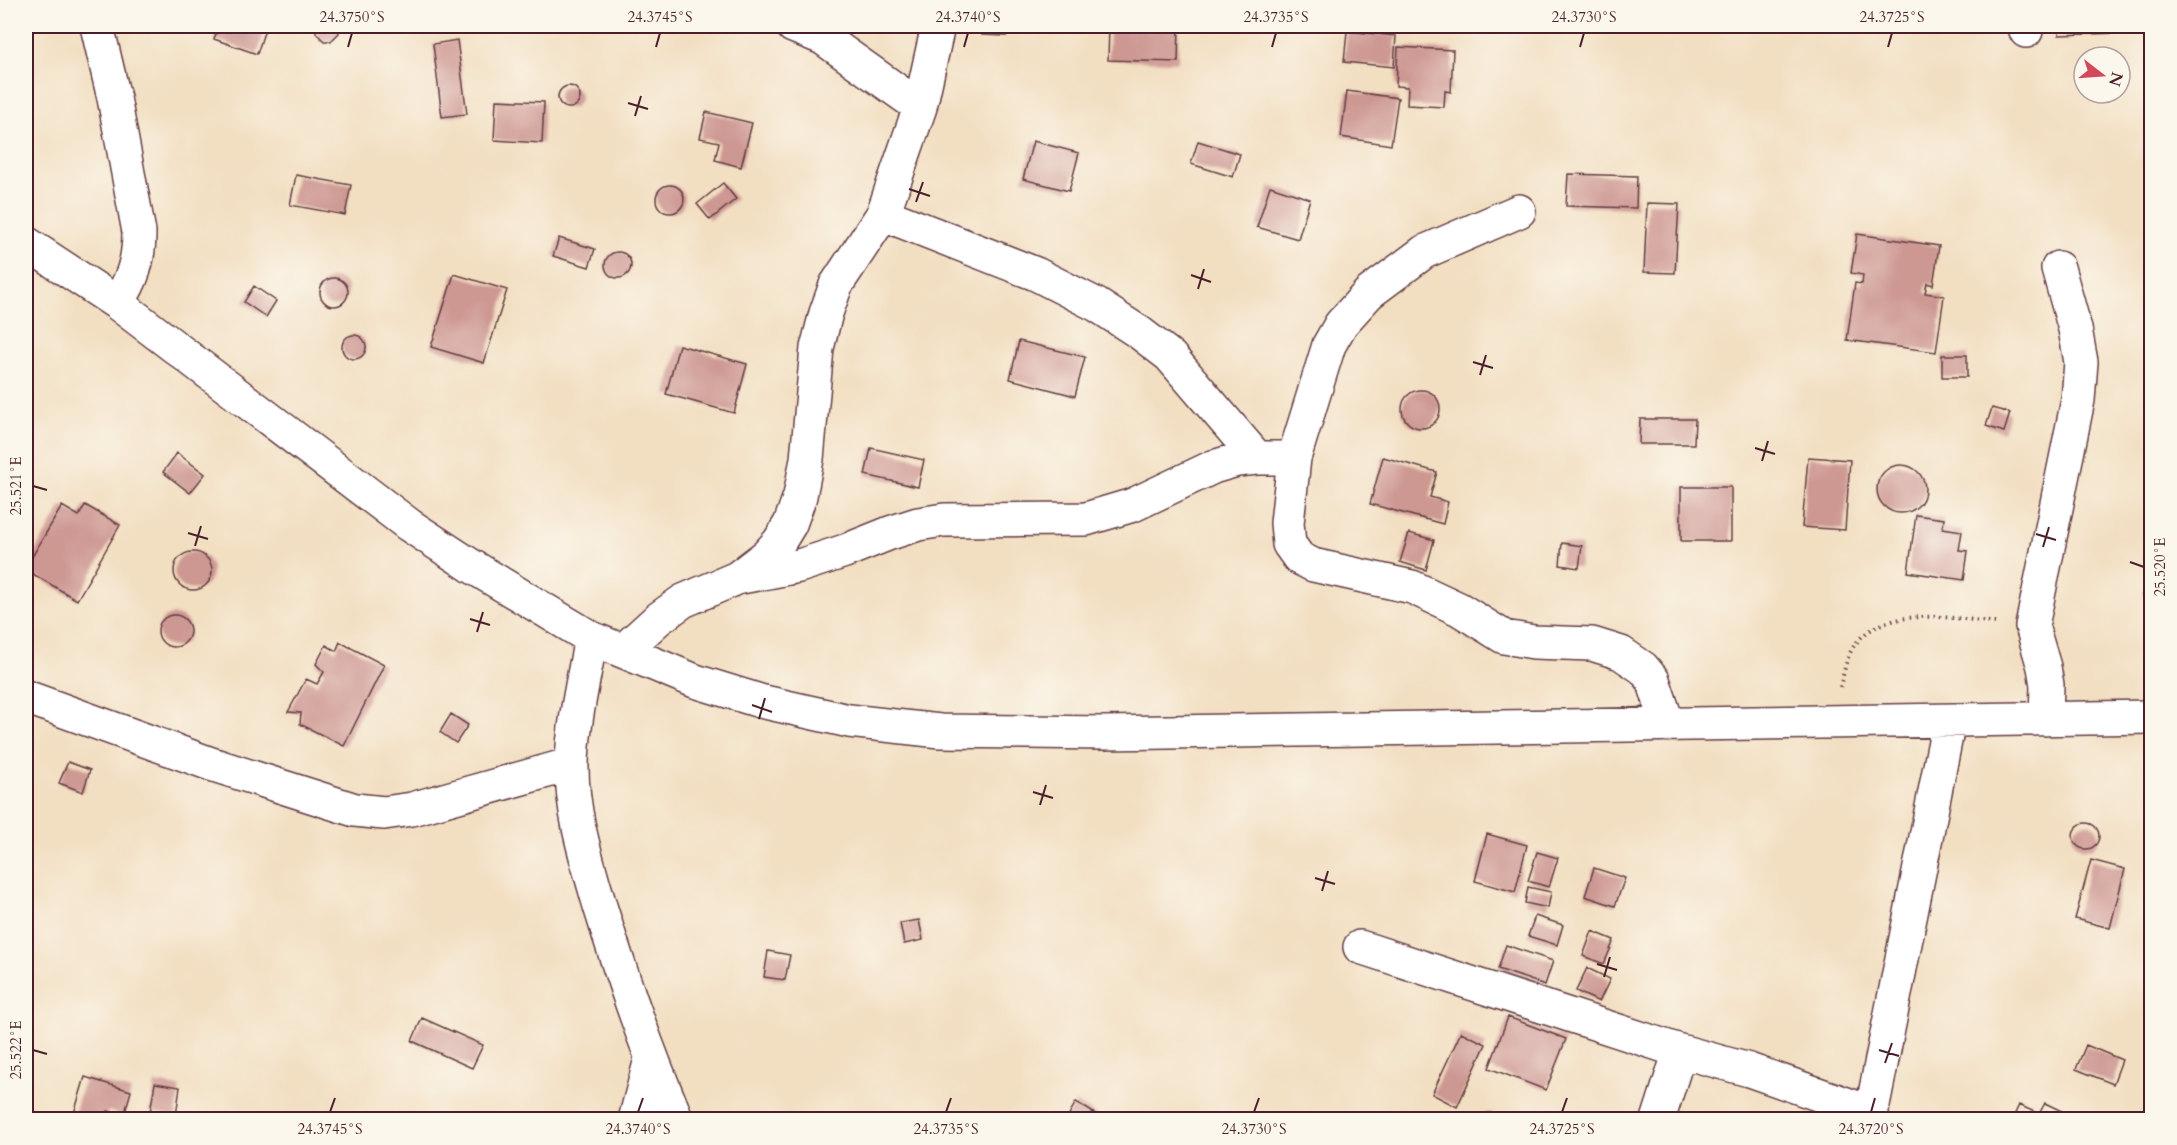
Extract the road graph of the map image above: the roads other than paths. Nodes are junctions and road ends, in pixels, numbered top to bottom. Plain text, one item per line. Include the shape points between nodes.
1 (98, 26) edge
2 (793, 26) edge
3 (938, 26) edge
4 (824, 32) edge
5 (920, 107) junction
6 (1519, 211) dead end
7 (884, 214) junction
8 (26, 243) edge
9 (2058, 268) dead end
10 (117, 303) junction
11 (1257, 458) junction
12 (1294, 458) junction
13 (737, 578) junction
14 (591, 638) junction
15 (623, 651) junction
16 (26, 697) edge
17 (2151, 717) edge
18 (2046, 719) junction
19 (1949, 721) junction
20 (1668, 725) junction
21 (572, 764) junction
22 (1360, 947) dead end
23 (1680, 1051) junction
24 (651, 1059) junction
25 (1871, 1116) edge
26 (635, 1119) edge
27 (677, 1119) edge
28 (1658, 1119) edge

1 - 10 street via 139,232 134,272
2 - 4 street
3 - 5 street
4 - 5 street
5 - 7 street
6 - 12 street via 1424,252 1369,293 1341,324 1329,345
7 - 11 street via 1036,274 1097,305 1140,333 1170,356
7 - 13 street via 836,285 826,313 817,348 807,459 790,524 767,555
8 - 10 street
9 - 18 street via 2081,362 2078,400 2032,626 2044,667
10 - 14 street via 409,525
11 - 12 street
11 - 13 street via 1213,467 1133,505 1086,519 944,520 890,533 799,566
12 - 20 street via 1287,523 1289,544 1299,558 1412,587 1460,609 1504,637 1592,644 1621,653 1653,680
13 - 15 street via 683,602
14 - 15 street
14 - 21 street
15 - 20 street via 695,681 760,701 849,721 940,731 1104,733
16 - 21 street via 211,764 356,810 384,813 412,809
17 - 18 street
18 - 19 street
19 - 20 street
19 - 25 street
21 - 24 street via 576,812 588,867
22 - 23 street
23 - 25 street via 1749,1070
23 - 28 street
24 - 26 street
24 - 27 street

